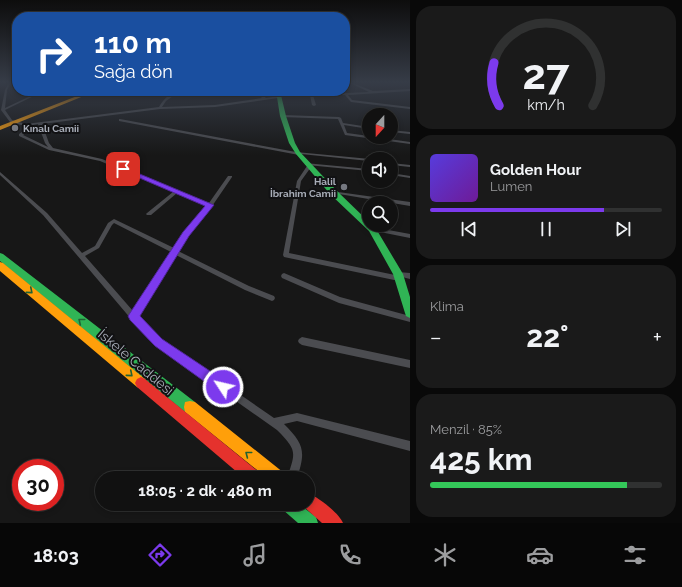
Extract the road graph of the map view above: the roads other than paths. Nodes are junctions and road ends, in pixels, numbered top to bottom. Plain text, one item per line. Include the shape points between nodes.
1 (4, 106) edge
2 (11, 106) edge
3 (55, 106) edge
4 (204, 106) edge
5 (280, 106) edge
6 (396, 106) edge
7 (160, 108) joint
8 (410, 108) edge
9 (3, 110) junction
10 (282, 116) junction
11 (120, 120) dead end
12 (14, 123) junction
13 (40, 124) junction
14 (342, 124) junction
15 (26, 126) junction
16 (362, 127) edge
17 (0, 128) edge
18 (398, 132) edge
19 (410, 133) edge
20 (410, 143) edge
21 (52, 149) junction
22 (299, 154) junction
23 (362, 159) edge
24 (398, 165) edge
25 (308, 166) junction
26 (410, 166) edge
27 (362, 170) edge
28 (0, 173) edge
29 (398, 175) edge
30 (230, 177) dead end
31 (410, 177) edge
32 (177, 191) junction
33 (332, 192) junction
34 (410, 204) edge
35 (210, 205) junction
36 (149, 214) dead end
37 (362, 220) edge
38 (374, 232) edge
39 (388, 232) edge
40 (410, 236) edge
41 (175, 251) junction
42 (0, 256) edge
43 (82, 256) junction
44 (0, 266) edge
45 (284, 276) dead end
46 (399, 276) junction
47 (410, 276) edge
48 (272, 298) dead end
49 (410, 313) edge
50 (133, 316) junction
51 (410, 319) edge
52 (302, 342) dead end
53 (410, 364) edge
54 (274, 422) junction
55 (410, 446) edge
56 (247, 471) edge
57 (270, 471) edge
58 (294, 471) edge
59 (315, 507) edge
60 (293, 511) edge
61 (299, 519) edge
62 (310, 523) edge
63 (335, 523) edge

1 - 9 street
2 - 9 street
3 - 12 street
4 - 7 street
5 - 10 street
6 - 8 street
7 - 13 street
9 - 12 street
10 - 14 street via 339,118
10 - 22 street
11 - 22 street
12 - 15 street
12 - 17 street
13 - 15 street
13 - 21 street
14 - 16 street
14 - 20 street via 346,134
15 - 21 street via 28,129 20,135
18 - 19 street
21 - 32 street via 101,160
22 - 23 street
22 - 25 street
24 - 26 street
25 - 27 street
25 - 33 street
25 - 46 street via 299,181 286,255
28 - 43 street via 45,214
29 - 31 street
30 - 35 street
32 - 35 street
32 - 36 street
33 - 34 street
33 - 37 street
35 - 41 street
38 - 46 street
39 - 40 street
41 - 43 street via 114,221 97,246
41 - 48 street
41 - 50 street
57 -> 42 street
43 - 50 street
44 -> 56 street, İskele Caddesi
45 - 51 street via 339,300
46 - 47 street
46 - 49 street
50 - 54 street via 151,337
52 - 53 street
54 - 55 street via 297,416
54 - 58 street via 289,435 296,446 299,457
59 - 63 street
60 - 61 street
61 - 62 street

